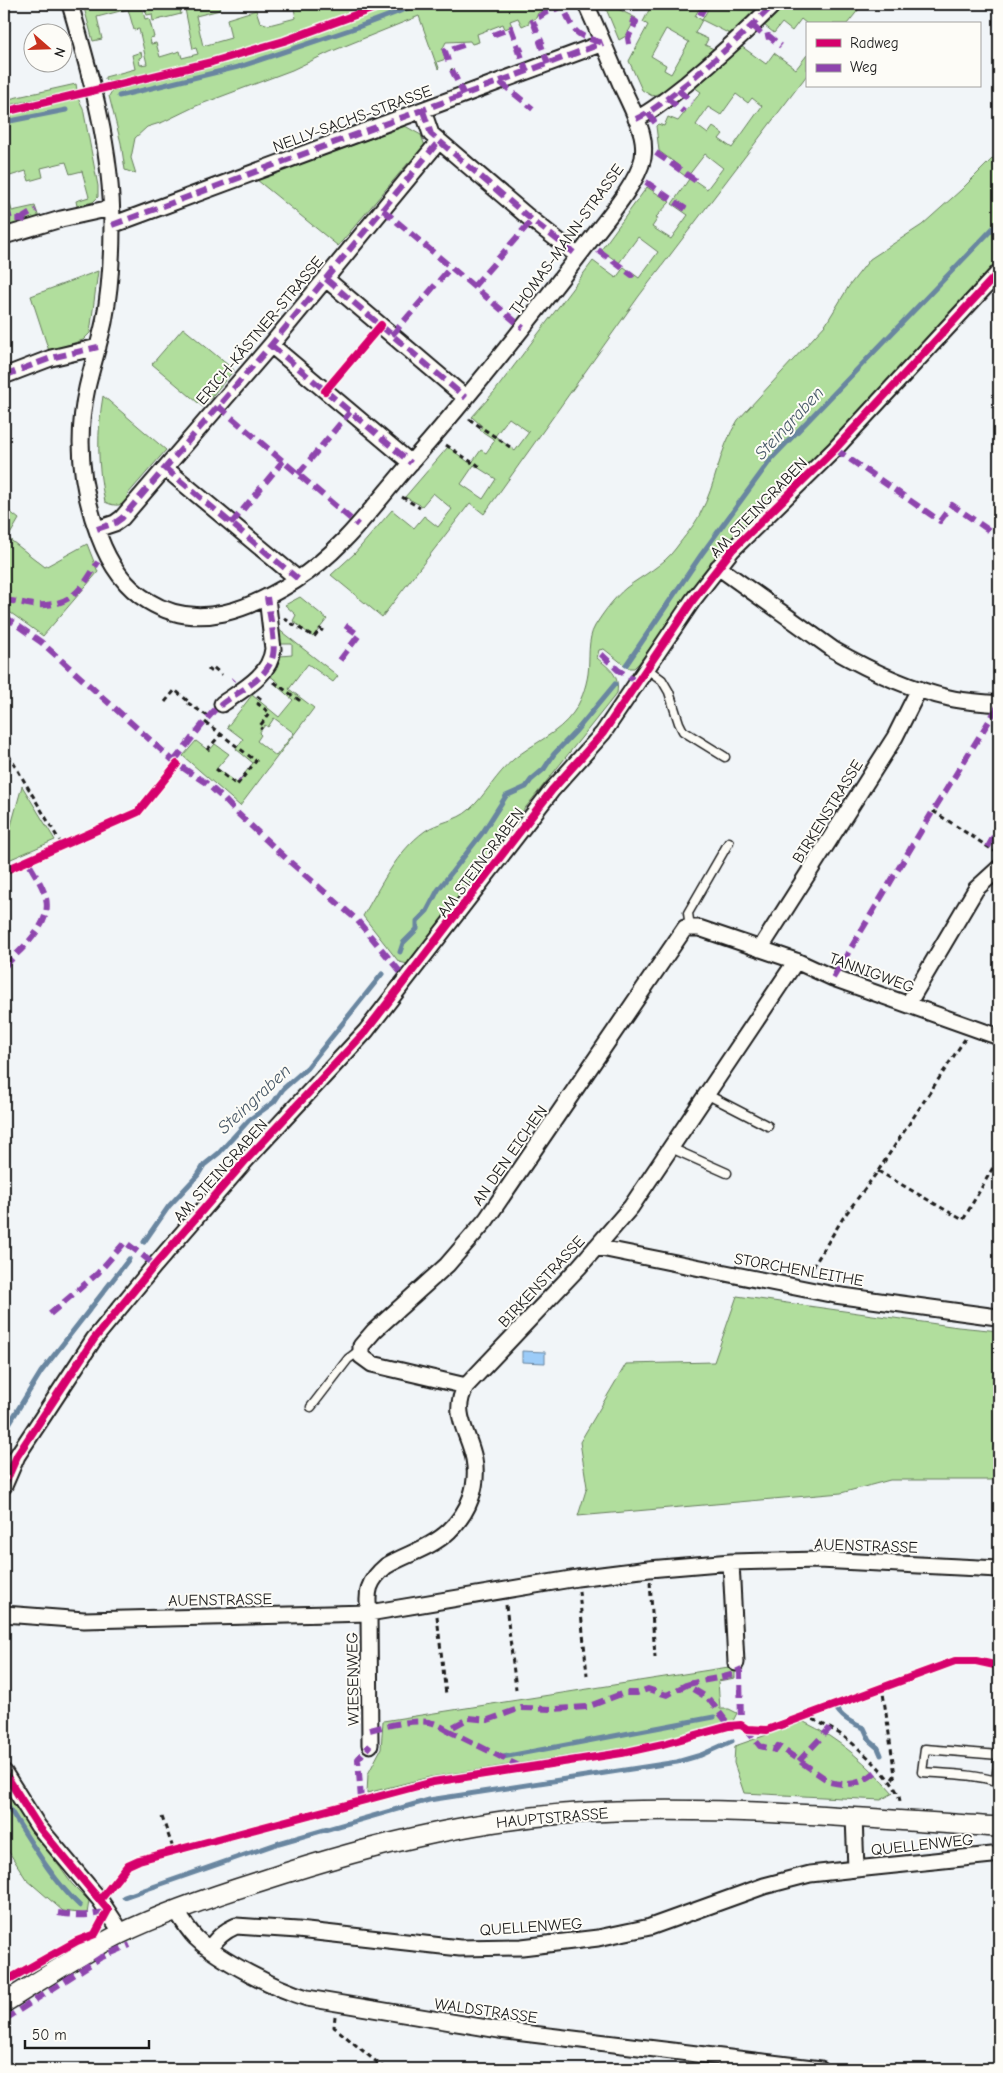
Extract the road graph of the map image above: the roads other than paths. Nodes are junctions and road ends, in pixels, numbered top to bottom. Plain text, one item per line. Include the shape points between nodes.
1 (70, 4) edge
2 (586, 4) edge
3 (774, 4) edge
4 (603, 43) junction
5 (423, 110) junction
6 (636, 119) junction
7 (439, 141) junction
8 (111, 208) junction
9 (112, 225) junction
10 (4, 236) edge
11 (578, 256) junction
12 (999, 272) edge
13 (326, 279) junction
14 (271, 345) junction
15 (98, 347) junction
16 (4, 376) edge
17 (466, 398) junction
18 (411, 463) junction
19 (165, 468) junction
20 (97, 529) junction
21 (718, 568) junction
22 (298, 579) junction
23 (267, 597) junction
24 (646, 668) junction
25 (919, 689) junction
26 (222, 704) dead end
27 (999, 704) edge
28 (725, 757) dead end
29 (729, 842) dead end
30 (999, 868) edge
31 (690, 927) junction
32 (760, 949) junction
33 (796, 961) junction
34 (908, 1004) junction
35 (999, 1037) edge
36 (706, 1094) junction
37 (768, 1126) dead end
38 (671, 1148) junction
39 (727, 1174) dead end
40 (596, 1247) junction
41 (998, 1317) dead end
42 (362, 1345) junction
43 (466, 1386) junction
44 (311, 1407) dead end
45 (4, 1486) edge
46 (731, 1562) junction
47 (999, 1569) edge
48 (369, 1613) junction
49 (4, 1614) edge
50 (736, 1663) dead end
51 (370, 1745) dead end
52 (4, 1772) edge
53 (998, 1782) edge
54 (854, 1818) junction
55 (999, 1827) edge
56 (992, 1855) dead end
57 (856, 1868) junction
58 (176, 1910) junction
59 (122, 1933) junction
60 (209, 1949) junction
61 (4, 2002) edge
62 (821, 2069) edge

1 - 8 street, THOMAS-MANN-STRASSE via 100,123
2 - 4 street, THOMAS-MANN-STRASSE
3 - 6 street via 705,68
4 - 5 street, NELLY-SACHS-STRASSE
4 - 6 street, THOMAS-MANN-STRASSE
5 - 7 street via 431,134
5 - 9 street, NELLY-SACHS-STRASSE
6 - 11 street, THOMAS-MANN-STRASSE via 643,140 640,166 628,188
7 - 11 street
7 - 13 street, ERICH-KÄSTNER-STRASSE
8 - 9 street, THOMAS-MANN-STRASSE
8 - 10 street
9 - 15 street, THOMAS-MANN-STRASSE via 109,290
11 - 17 street, THOMAS-MANN-STRASSE
12 - 21 street, AM STEINGRABEN via 835,449 732,550
13 - 14 street, ERICH-KÄSTNER-STRASSE
13 - 17 street
14 - 18 street
14 - 19 street, ERICH-KÄSTNER-STRASSE
15 - 16 street via 51,358
15 - 20 street, THOMAS-MANN-STRASSE via 87,391 81,441 86,492
17 - 18 street, THOMAS-MANN-STRASSE
18 - 22 street, THOMAS-MANN-STRASSE via 338,546
19 - 20 street, ERICH-KÄSTNER-STRASSE via 122,518
19 - 22 street
20 - 23 street, THOMAS-MANN-STRASSE via 121,578 130,588 161,608 188,616 217,615
21 - 24 street, AM STEINGRABEN
21 - 25 street, AM STEINGRABEN via 834,650
22 - 23 street, THOMAS-MANN-STRASSE
23 - 26 street via 274,649 272,657 256,680
24 - 28 lane via 662,680 683,731
24 - 45 street, AM STEINGRABEN via 603,733 552,790 366,1031 246,1160 94,1339 17,1456
25 - 27 street, AM STEINGRABEN via 949,698
25 - 32 street, BIRKENSTRASSE via 895,737
29 - 31 lane via 688,913
30 - 34 street via 976,889
31 - 32 street
31 - 42 street, AN DEN EICHEN via 679,934 486,1220 447,1264
32 - 33 street, TANNIGWEG
33 - 34 street, TANNIGWEG
33 - 36 street, BIRKENSTRASSE
34 - 35 street, TANNIGWEG
36 - 37 lane
36 - 38 street, BIRKENSTRASSE
38 - 39 lane
38 - 40 street, BIRKENSTRASSE via 631,1207
40 - 41 street, STORCHENLEITHE via 800,1288
40 - 43 street, BIRKENSTRASSE
42 - 43 street via 361,1356 372,1364
42 - 44 lane
43 - 48 street, BIRKENSTRASSE via 461,1395 460,1412 474,1457 476,1476 467,1508 438,1540 378,1572 368,1588
46 - 47 street, AUENSTRASSE via 819,1560
46 - 48 street, AUENSTRASSE via 578,1578
46 - 50 street
48 - 49 street, AUENSTRASSE via 84,1620
48 - 51 street, WIESENWEG
52 - 59 street via 38,1826 100,1900
53 - 53 lane via 999,1755 925,1749 922,1772 977,1776
54 - 55 street, HAUPTSTRASSE
54 - 57 street, QUELLENWEG
54 - 58 street, HAUPTSTRASSE via 717,1810 633,1811 496,1821 327,1859
56 - 57 street, QUELLENWEG
57 - 60 street, QUELLENWEG via 810,1874 764,1886 650,1927 598,1938 522,1947 460,1948 236,1926 217,1938
58 - 59 street, HAUPTSTRASSE
58 - 60 street, WALDSTRASSE via 195,1938
59 - 61 street, HAUPTSTRASSE
60 - 62 street, WALDSTRASSE via 293,1994 307,1998 499,2030

